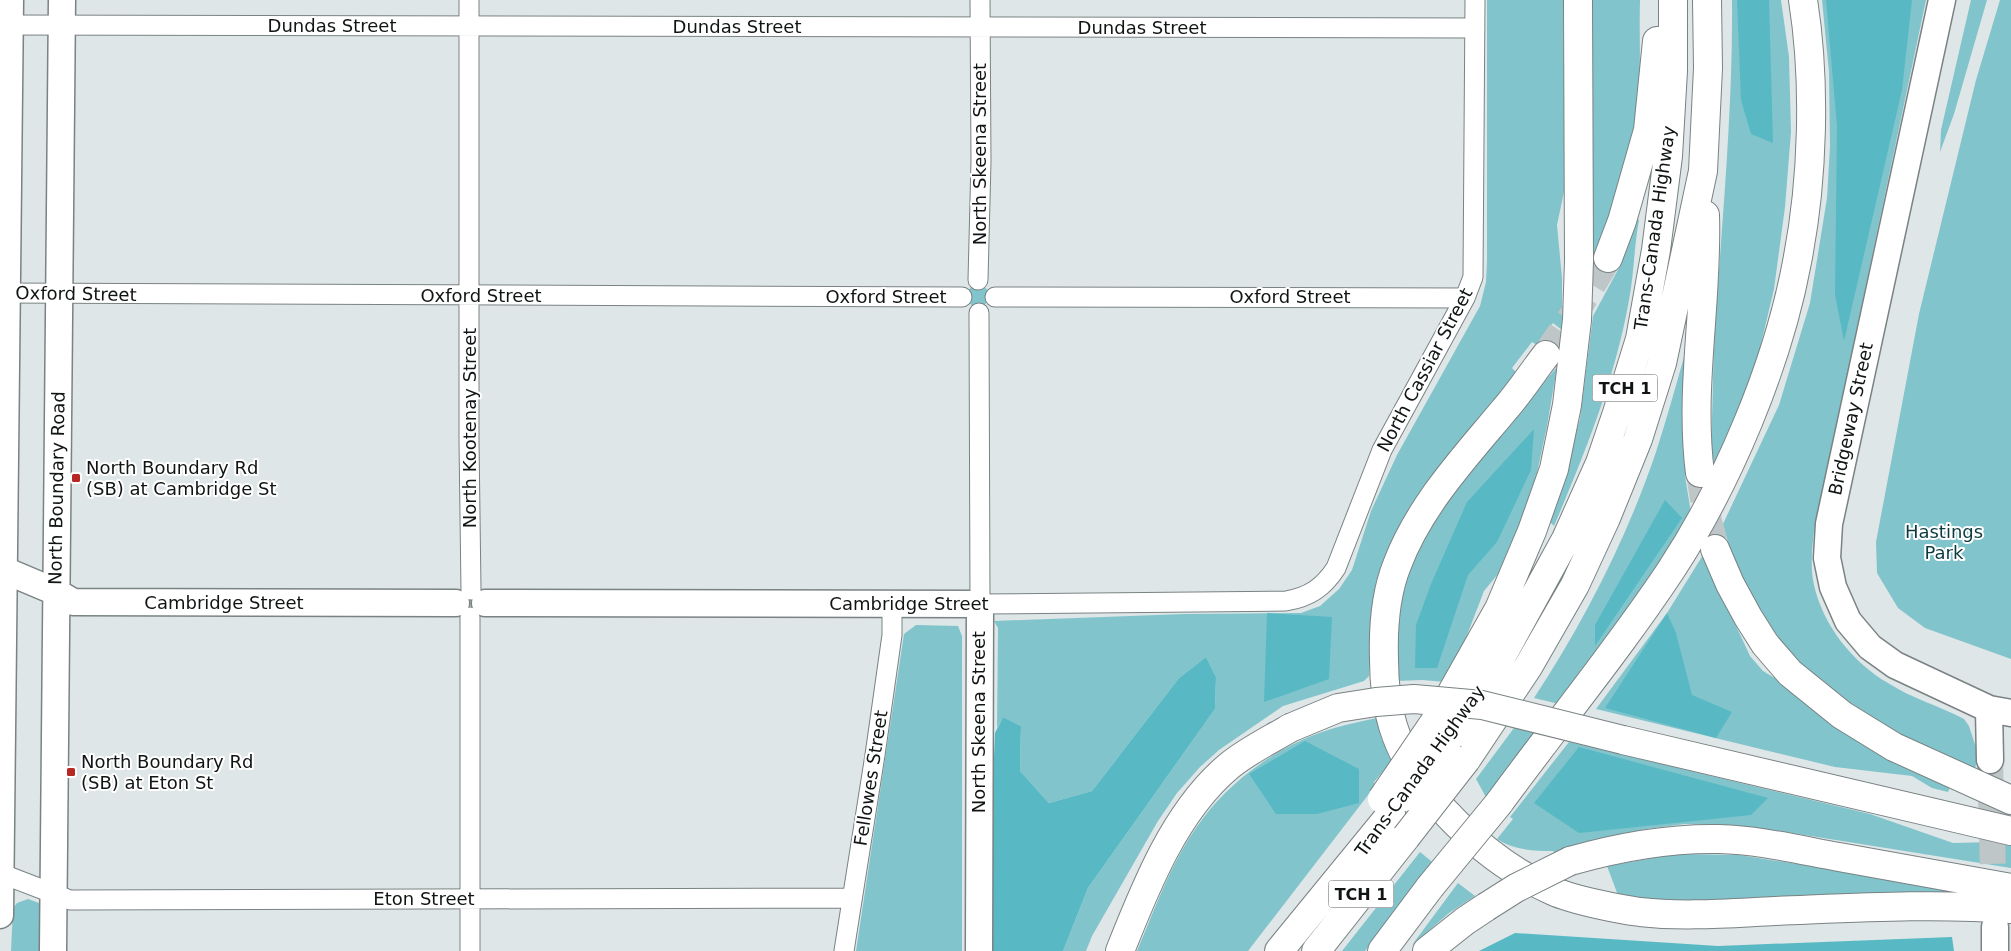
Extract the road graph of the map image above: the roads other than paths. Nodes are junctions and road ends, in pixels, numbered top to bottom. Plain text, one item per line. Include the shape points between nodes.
1 (469, 0) edge
2 (980, 0) edge
3 (1475, 0) edge
4 (1578, 0) edge
5 (1659, 0) edge
6 (1673, 0) edge
7 (1707, 0) edge
8 (1803, 0) edge
9 (1942, 0) edge
10 (62, 13) edge
11 (6, 17) edge
12 (469, 27) junction
13 (980, 28) junction
14 (1475, 28) junction
15 (1704, 171) junction
16 (1608, 258) tunnel mouth
17 (978, 280) junction
18 (3, 294) edge
19 (59, 295) junction
20 (470, 295) junction
21 (962, 297) junction
22 (994, 297) junction
23 (1464, 298) junction
24 (979, 313) junction
25 (1546, 355) tunnel mouth
26 (1700, 474) tunnel mouth
27 (1715, 549) tunnel mouth
28 (2, 569) edge
29 (1328, 581) joint
30 (56, 592) junction
31 (471, 603) junction
32 (892, 604) junction
33 (980, 604) junction
34 (2000, 711) edge
35 (1444, 727) junction
36 (1990, 760) tunnel mouth
37 (2011, 800) edge
38 (0, 829) edge
39 (2011, 830) edge
40 (0, 873) edge
41 (2011, 888) edge
42 (54, 894) junction
43 (852, 898) junction
44 (470, 899) junction
45 (0, 915) edge
46 (2000, 929) edge
47 (53, 951) edge
48 (470, 951) edge
49 (844, 951) edge
50 (979, 951) edge
51 (1120, 951) edge
52 (1279, 951) edge
53 (1316, 951) edge
54 (1382, 951) edge
55 (1427, 951) edge

1 - 12 street, North Kootenay Street
2 - 13 street, North Skeena Street
3 - 14 street, North Cassiar Street
4 - 35 highway via 1579,261 1576,328 1567,405 1554,469 1532,531
5 - 16 highway via 1648,130
6 - 35 highway, Trans-Canada Highway / TCH 1 via 1668,156 1656,250 1637,348 1600,462 1566,539 1499,661
7 - 15 highway, Trans-Canada Highway / TCH 1
8 - 54 highway, bridge via 1809,55 1808,188 1797,262 1781,327 1747,425 1697,527 1670,571 1499,803
9 - 34 street, Bridgeway Street via 1829,524 1827,558 1833,587 1848,621 1870,647 1895,664
10 - 11 street, Dundas Street
10 - 12 street, Dundas Street
10 - 19 street, North Boundary Road
11 - 18 street
12 - 13 street, Dundas Street
12 - 20 street, North Kootenay Street
13 - 14 street, Dundas Street
13 - 17 street, North Skeena Street
14 - 23 street, North Cassiar Street via 1473,277
15 - 26 highway via 1706,254 1696,431
15 - 53 highway, Trans-Canada Highway / TCH 1, bridge via 1662,363 1635,448 1575,584 1528,667 1466,760
17 - 21 street via 967,285
17 - 22 street via 990,284
18 - 19 street, Oxford Street
18 - 28 street
19 - 20 street, Oxford Street
19 - 30 street, North Boundary Road
20 - 21 street, Oxford Street
20 - 31 street, North Kootenay Street
21 - 24 street via 967,308
22 - 23 street, Oxford Street
22 - 24 street via 990,307
23 - 29 street, North Cassiar Street via 1382,450
24 - 33 street, North Skeena Street
25 - 46 highway via 1429,505 1408,538 1387,596 1383,634 1386,692 1393,726 1422,784 1448,816 1483,848 1554,892 1640,912 1712,914 1938,906
27 - 37 highway via 1748,617 1765,644 1790,673 1842,715 1894,747
28 - 30 street, Cambridge Street
28 - 38 street
29 - 33 street, Cambridge Street via 1314,593 1286,602
30 - 31 street, Cambridge Street via 73,602
30 - 42 street, North Boundary Road
31 - 32 street, Cambridge Street
31 - 44 street, North Kootenay Street
32 - 33 street, Cambridge Street
32 - 43 street, Fellowes Street via 892,635
33 - 50 street, North Skeena Street
34 - 36 street, Bridgeway Street
35 - 52 highway, Trans-Canada Highway / TCH 1, bridge
38 - 40 street
39 - 51 highway, bridge via 1482,704 1414,699 1376,702 1338,708 1290,728 1228,766 1206,789 1169,842
40 - 42 street, Eton Street
40 - 45 street
41 - 55 highway, bridge via 1768,844 1720,839 1643,843 1570,861 1516,888
42 - 44 street, Eton Street via 70,900
42 - 47 street, North Boundary Road
43 - 44 street, Eton Street
43 - 49 street, Fellowes Street
44 - 48 street, North Kootenay Street

